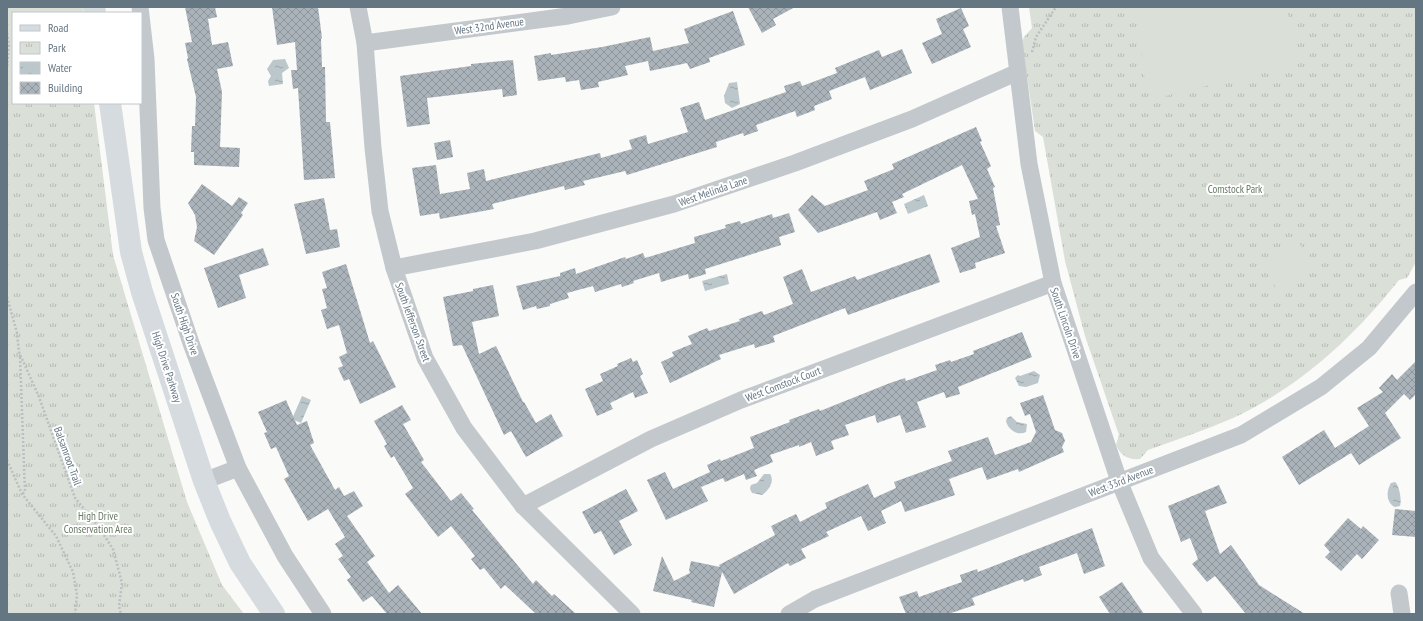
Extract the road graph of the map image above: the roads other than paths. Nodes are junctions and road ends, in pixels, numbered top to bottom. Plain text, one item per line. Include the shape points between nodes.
1 (358, 7) edge
2 (612, 7) edge
3 (1010, 7) edge
4 (142, 33) edge
5 (365, 43) junction
6 (144, 59) edge
7 (1018, 72) junction
8 (110, 104) edge
9 (394, 268) junction
10 (1053, 283) junction
11 (1416, 292) edge
12 (238, 468) junction
13 (204, 481) junction
14 (1119, 481) junction
15 (523, 506) junction
16 (1399, 593) dead end
17 (274, 614) edge
18 (323, 614) edge
19 (632, 614) edge
20 (789, 614) edge
21 (1194, 614) edge
22 (1402, 614) edge

1 - 5 street, South Jefferson Street
2 - 5 street, West 32nd Avenue via 568,16
3 - 7 street, South Lincoln Drive
4 - 6 street, South High Drive
5 - 9 street, South Jefferson Street via 380,211
6 - 12 street, South High Drive via 156,240
7 - 9 street, West Melinda Lane via 904,122 795,163 674,204 535,241
7 - 10 street, South Lincoln Drive via 1029,164
8 - 13 main road, High Drive Parkway via 130,252
9 - 15 street, South Jefferson Street via 425,358 464,428
10 - 14 street, South Lincoln Drive
10 - 15 street, West Comstock Court via 741,400 651,439
11 - 14 street, West 33rd Avenue via 1369,348 1321,387 1241,435
12 - 13 street
12 - 18 street, South High Drive via 285,556
13 - 17 main road, High Drive Parkway via 240,563
14 - 20 street, West 33rd Avenue via 815,599
14 - 21 street, South Lincoln Drive via 1151,558
15 - 19 street, South Jefferson Street
16 - 22 street

